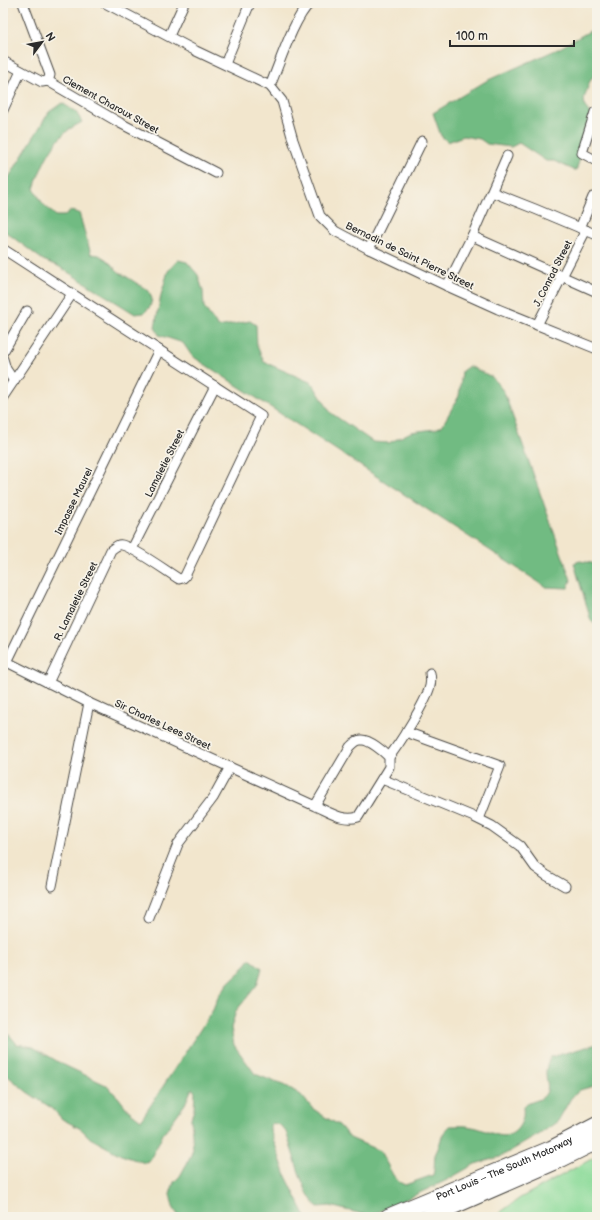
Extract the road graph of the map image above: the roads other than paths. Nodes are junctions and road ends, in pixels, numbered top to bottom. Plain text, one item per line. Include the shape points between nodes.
1 (23, 3) edge
2 (104, 3) edge
3 (184, 3) edge
4 (250, 3) edge
5 (310, 3) edge
6 (169, 36) junction
7 (3, 61) edge
8 (225, 64) junction
9 (21, 71) junction
10 (48, 81) junction
11 (270, 86) junction
12 (3, 110) edge
13 (597, 113) edge
14 (422, 141) dead end
15 (507, 156) dead end
16 (597, 161) edge
17 (216, 173) dead end
18 (492, 192) junction
19 (593, 197) dead end
20 (583, 229) junction
21 (597, 235) edge
22 (472, 236) junction
23 (3, 249) edge
24 (369, 249) junction
25 (562, 276) junction
26 (447, 286) junction
27 (597, 292) edge
28 (72, 294) junction
29 (27, 311) dead end
30 (537, 325) junction
31 (597, 349) edge
32 (159, 350) junction
33 (3, 352) edge
34 (3, 358) edge
35 (14, 381) junction
36 (215, 386) junction
37 (3, 397) edge
38 (132, 549) junction
39 (5, 661) edge
40 (430, 673) dead end
41 (48, 683) junction
42 (89, 703) junction
43 (406, 732) junction
44 (389, 757) junction
45 (230, 767) junction
46 (382, 778) junction
47 (315, 806) junction
48 (479, 819) junction
49 (52, 886) dead end
50 (565, 886) dead end
51 (150, 918) dead end
52 (597, 1125) edge
53 (597, 1141) edge
54 (388, 1217) edge
55 (428, 1217) edge

1 - 10 street, Clement Charoux Street via 50,75
2 - 6 street, Bernadin de Saint Pierre Street
3 - 6 street
4 - 8 street
5 - 11 street via 297,21
6 - 8 street, Bernadin de Saint Pierre Street
7 - 9 street
8 - 11 street, Bernadin de Saint Pierre Street
9 - 10 street via 42,82
9 - 12 street
10 - 17 street, Clement Charoux Street via 120,123
11 - 24 street, Bernadin de Saint Pierre Street via 282,100 320,216 335,231
13 - 16 street via 582,153
14 - 24 street
15 - 18 street
18 - 20 street
18 - 22 street
19 - 20 street, J. Conrad Street
20 - 21 street
20 - 25 street, J. Conrad Street
22 - 25 street
22 - 26 street
23 - 28 street
24 - 26 street, Bernadin de Saint Pierre Street
25 - 27 street
25 - 30 street, J. Conrad Street
26 - 30 street, Bernadin de Saint Pierre Street
28 - 32 street
28 - 35 street
29 - 33 street
30 - 31 street, Bernadin de Saint Pierre Street
32 - 36 street
32 - 39 street, Impasse Maurel
34 - 35 street via 6,369
35 - 37 street
36 - 38 street, Lamaletie Street
36 - 38 street via 261,416 185,576 179,579
38 - 41 street, R. Lamaletie Street via 122,545 111,550
39 - 41 street, Sir Charles Lees Street
40 - 43 street, Sir Charles Lees Street via 430,687
41 - 42 street, Sir Charles Lees Street
42 - 45 street, Sir Charles Lees Street
42 - 49 street
43 - 44 street, Sir Charles Lees Street
43 - 48 street via 500,766
44 - 46 street, Sir Charles Lees Street via 389,767
44 - 47 street via 367,741 356,742 350,747
45 - 47 street, Sir Charles Lees Street
45 - 51 street via 213,798 178,844
46 - 47 street, Sir Charles Lees Street via 358,817 352,820
46 - 48 street
48 - 50 street via 520,846 535,867
52 - 54 highway, Port Louis – The South Motorway via 551,1149
53 - 55 highway, Port Louis – The South Motorway

